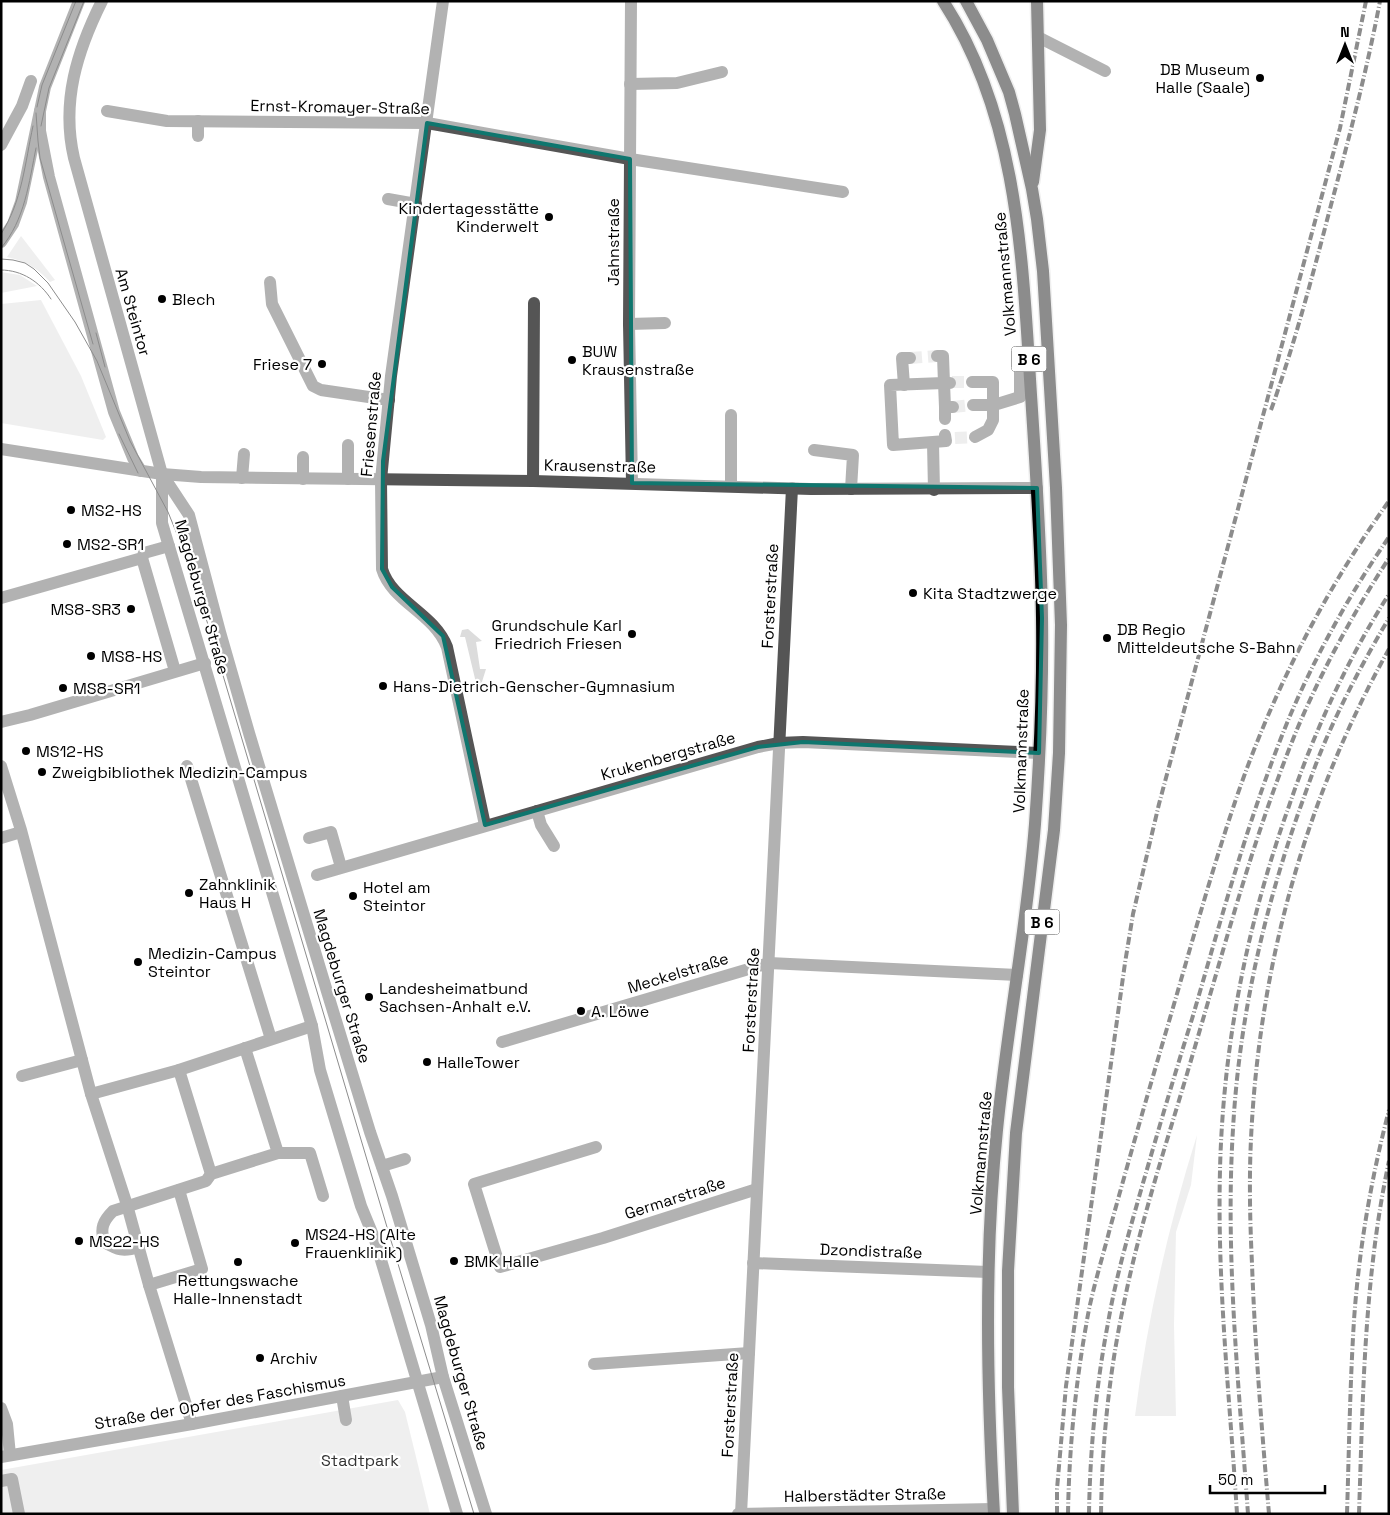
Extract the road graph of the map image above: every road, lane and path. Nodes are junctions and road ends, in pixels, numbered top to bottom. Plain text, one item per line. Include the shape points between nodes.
1 (79, 1) edge
2 (102, 1) edge
3 (443, 1) edge
4 (631, 1) edge
5 (943, 1) edge
6 (966, 1) edge
7 (1036, 1) edge
8 (1038, 37) junction
9 (1105, 71) dead end
10 (722, 72) dead end
11 (31, 81) dead end
12 (630, 84) junction
13 (40, 111) junction
14 (107, 111) dead end
15 (198, 121) junction
16 (427, 123) junction
17 (198, 136) dead end
18 (1, 145) edge
19 (630, 159) junction
20 (1032, 189) junction
21 (843, 192) dead end
22 (388, 199) dead end
23 (416, 204) junction
24 (1, 242) edge
25 (270, 282) dead end
26 (534, 303) dead end
27 (629, 324) junction
28 (665, 324) dead end
29 (1028, 354) junction
30 (937, 356) dead end
31 (910, 358) dead end
32 (972, 382) tunnel mouth
33 (948, 383) junction
34 (904, 384) junction
35 (389, 400) junction
36 (973, 405) tunnel mouth
37 (994, 405) junction
38 (948, 411) dead end
39 (731, 415) dead end
40 (975, 437) tunnel mouth
41 (348, 445) dead end
42 (1, 449) edge
43 (814, 450) dead end
44 (244, 454) dead end
45 (303, 457) dead end
46 (141, 471) junction
47 (162, 474) junction
48 (242, 478) junction
49 (303, 479) junction
50 (348, 479) junction
51 (381, 480) junction
52 (533, 481) junction
53 (632, 483) junction
54 (731, 486) junction
55 (792, 488) junction
56 (1037, 488) junction
57 (851, 489) junction
58 (934, 490) junction
59 (169, 546) junction
60 (142, 558) junction
61 (1, 598) edge
62 (204, 663) junction
63 (176, 671) junction
64 (1, 722) edge
65 (779, 743) junction
66 (1039, 753) junction
67 (1, 766) edge
68 (187, 766) dead end
69 (537, 810) junction
70 (484, 825) junction
71 (21, 832) junction
72 (1, 838) edge
73 (309, 838) dead end
74 (554, 846) dead end
75 (341, 867) junction
76 (316, 875) dead end
77 (769, 963) junction
78 (1016, 975) junction
79 (312, 1026) junction
80 (271, 1039) junction
81 (502, 1042) dead end
82 (245, 1048) junction
83 (82, 1060) junction
84 (179, 1070) junction
85 (22, 1076) dead end
86 (91, 1094) junction
87 (596, 1147) dead end
88 (278, 1153) junction
89 (405, 1159) dead end
90 (382, 1166) junction
91 (211, 1174) junction
92 (757, 1189) junction
93 (179, 1190) junction
94 (323, 1196) dead end
95 (128, 1205) junction
96 (139, 1247) junction
97 (753, 1263) junction
98 (988, 1272) junction
99 (149, 1285) junction
100 (749, 1353) junction
101 (594, 1364) dead end
102 (443, 1377) junction
103 (416, 1382) junction
104 (342, 1396) junction
105 (1, 1408) edge
106 (346, 1420) dead end
107 (192, 1424) junction
108 (6, 1456) edge
109 (1, 1481) edge
110 (994, 1511) edge
111 (19, 1514) edge
112 (457, 1514) edge
113 (486, 1514) edge
114 (740, 1514) edge
115 (1012, 1514) edge

1 - 13 street via 47,80
2 - 47 street, Am Steintor via 88,30 73,76 68,112 70,141
3 - 16 street, Friesenstraße
4 - 12 street, Jahnstraße
5 - 29 main road, Volkmannstraße / B 6 via 971,52 1002,140 1015,203 1028,322
6 - 20 main road, Volkmannstraße / B 6 via 997,61 1015,114
7 - 8 main road
8 - 9 street
8 - 20 main road via 1040,130
10 - 12 street via 677,83
11 - 18 street
12 - 19 street, Jahnstraße
13 - 24 street via 21,202 13,224
13 - 46 street via 41,140 49,177 114,412
14 - 15 street, Ernst-Kromayer-Straße via 167,121
15 - 16 street, Ernst-Kromayer-Straße
15 - 17 street
16 - 19 street, Ernst-Kromayer-Straße
16 - 23 street, Friesenstraße
19 - 21 street, Ernst-Kromayer-Straße
19 - 27 street, Jahnstraße
20 - 115 main road, Volkmannstraße / B 6 via 1043,271 1061,635 1054,830 1016,1133 1008,1261
22 - 23 street
23 - 35 street, Friesenstraße
25 - 35 street via 272,304 313,386 320,390
26 - 52 street
27 - 28 street
27 - 53 street, Jahnstraße
29 - 37 street via 1020,358 1020,397
29 - 56 main road, Volkmannstraße / B 6
30 - 33 street via 943,356
31 - 34 street via 902,358
32 - 37 street via 993,382
33 - 34 street
33 - 38 street
34 - 58 street via 890,385 893,445 945,440
35 - 51 street, Friesenstraße
36 - 37 street
37 - 40 street via 993,420 988,430
39 - 54 street
41 - 50 street
42 - 46 street
43 - 57 street via 853,455
44 - 48 street
45 - 49 street
46 - 47 street
47 - 48 street, Krausenstraße
47 - 59 street, Magdeburger Straße via 162,523
47 - 90 street, Magdeburger Straße via 189,515 249,733
48 - 49 street, Krausenstraße
49 - 50 street, Krausenstraße
50 - 51 street, Krausenstraße
51 - 52 street, Krausenstraße
51 - 70 street, Friesenstraße via 382,568 392,588 443,636
52 - 53 street, Krausenstraße
53 - 54 street, Krausenstraße
54 - 55 street, Krausenstraße
55 - 57 street, Krausenstraße
55 - 65 street, Forsterstraße
56 - 58 street, Krausenstraße
56 - 66 main road, Volkmannstraße / B 6 via 1042,618
57 - 58 street, Krausenstraße
59 - 60 street via 144,553
59 - 62 street, Magdeburger Straße
60 - 61 street
60 - 63 street
62 - 63 street
62 - 79 street, Magdeburger Straße
63 - 64 street
65 - 66 street, Krukenbergstraße
65 - 69 street, Krukenbergstraße
65 - 77 street, Forsterstraße
66 - 78 main road, Volkmannstraße / B 6 via 1034,827
67 - 71 street
68 - 80 street
69 - 70 street, Krukenbergstraße
69 - 74 street via 541,825
70 - 75 street, Krukenbergstraße
71 - 72 street
71 - 83 street
73 - 75 street via 331,832
75 - 76 street, Krukenbergstraße
77 - 78 street, Meckelstraße
77 - 81 street, Meckelstraße
77 - 92 street, Forsterstraße
78 - 98 main road, Volkmannstraße / B 6 via 997,1132
79 - 80 street
79 - 103 street, Magdeburger Straße via 320,1070 361,1206 375,1240
80 - 82 street
82 - 84 street
82 - 88 street
83 - 85 street
83 - 86 street
84 - 86 street
84 - 91 street
86 - 95 street
87 - 92 street, Germarstraße via 474,1184 500,1267
88 - 91 street
88 - 94 street via 310,1153
89 - 90 street
90 - 102 street, Magdeburger Straße via 431,1325
91 - 93 street via 206,1181
92 - 97 street, Forsterstraße
93 - 95 street
93 - 99 street via 202,1268
95 - 96 street
95 - 96 street via 113,1210 104,1220 101,1231 104,1242 117,1250
96 - 99 street
97 - 98 street, Dzondistraße
97 - 100 street, Forsterstraße
98 - 110 main road, Volkmannstraße / B 6 via 988,1384
99 - 107 street
100 - 101 street
100 - 114 street, Forsterstraße
102 - 103 street, Straße der Opfer des Faschismus
102 - 113 street, Magdeburger Straße
103 - 104 street, Straße der Opfer des Faschismus
103 - 112 street, Magdeburger Straße
104 - 106 street
104 - 107 street, Straße der Opfer des Faschismus
105 - 108 street via 7,1424
107 - 108 street, Straße der Opfer des Faschismus
109 - 111 street via 12,1479
110 - 114 street, Halberstädter Straße

